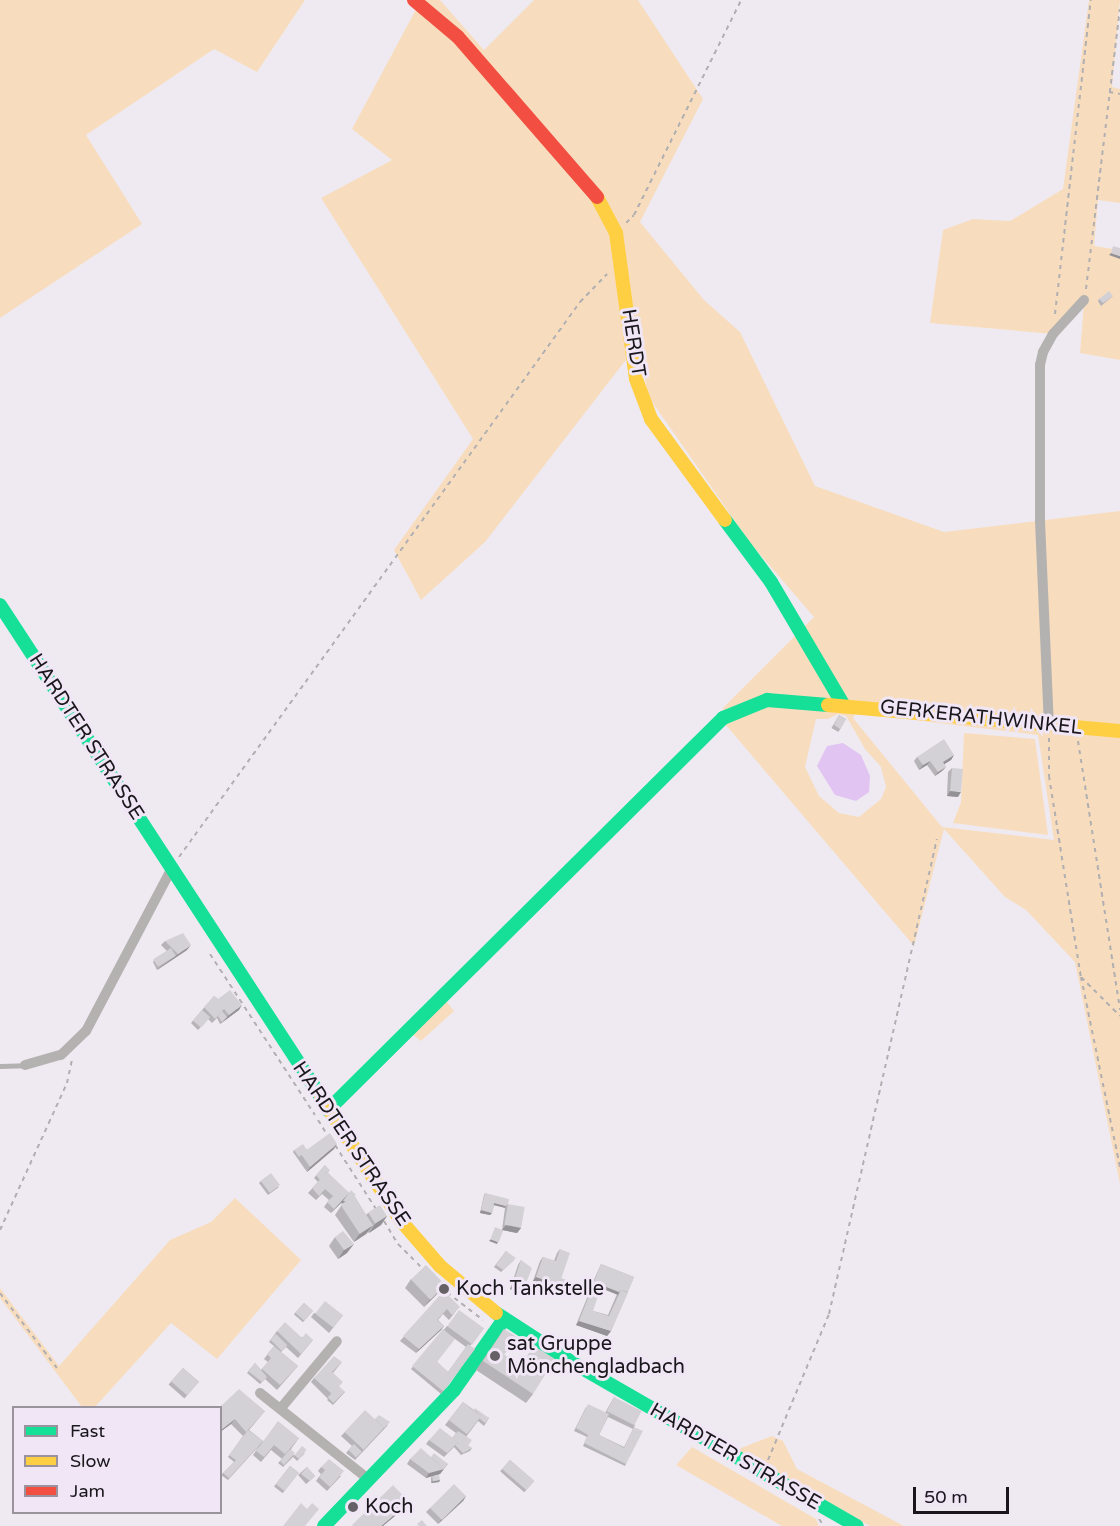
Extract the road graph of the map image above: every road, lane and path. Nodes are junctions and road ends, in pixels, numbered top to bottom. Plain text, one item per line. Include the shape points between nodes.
1 (414, 0) edge
2 (741, 0) edge
3 (1091, 0) edge
4 (1120, 9) edge
5 (1109, 92) junction
6 (1120, 94) edge
7 (616, 233) junction
8 (622, 259) junction
9 (1084, 300) joint
10 (1053, 334) junction
11 (0, 605) edge
12 (843, 704) junction
13 (1048, 727) junction
14 (1076, 729) junction
15 (1120, 731) edge
16 (937, 839) dead end
17 (172, 868) junction
18 (205, 946) dead end
19 (1081, 977) junction
20 (1120, 1009) edge
21 (1120, 1016) edge
22 (71, 1048) junction
23 (25, 1065) joint
24 (0, 1066) edge
25 (328, 1110) junction
26 (1120, 1167) edge
27 (0, 1230) edge
28 (426, 1272) edge
29 (434, 1281) edge
30 (0, 1293) edge
31 (500, 1324) junction
32 (337, 1341) dead end
33 (57, 1368) dead end
34 (260, 1393) dead end
35 (281, 1408) junction
36 (762, 1474) junction
37 (368, 1479) junction
38 (817, 1517) dead end
39 (324, 1526) edge
40 (834, 1526) edge
41 (856, 1526) edge

1 - 7 street, HERDT via 458,37 519,103 593,189
2 - 7 path via 634,215
3 - 10 path
4 - 5 path
5 - 6 path
5 - 9 path via 1094,246
7 - 8 street, HERDT
8 - 12 street, HERDT via 636,379 651,419 771,582
8 - 17 path via 580,302
9 - 10 street
10 - 13 street via 1040,365 1040,520
11 - 17 street, HARDTER STRASSE
12 - 13 street, GERKERATHWINKEL
12 - 25 street, GERKERATHWINKEL via 767,700 723,718
13 - 14 street, GERKERATHWINKEL
13 - 19 path via 1049,776
14 - 15 street, GERKERATHWINKEL
14 - 20 path
16 - 36 path via 829,1314
17 - 22 street via 86,1031
17 - 25 street, HARDTER STRASSE
18 - 28 path via 399,1244
19 - 21 path
19 - 26 path
22 - 23 street
22 - 27 path via 67,1083
23 - 24 lane
25 - 31 street, HARDTER STRASSE via 402,1222 440,1266
29 - 31 path via 451,1298
30 - 33 path
31 - 36 street, HARDTER STRASSE
31 - 37 street via 454,1390
32 - 35 street
34 - 35 street
35 - 37 street
36 - 41 street, HARDTER STRASSE
37 - 39 street
38 - 40 path

